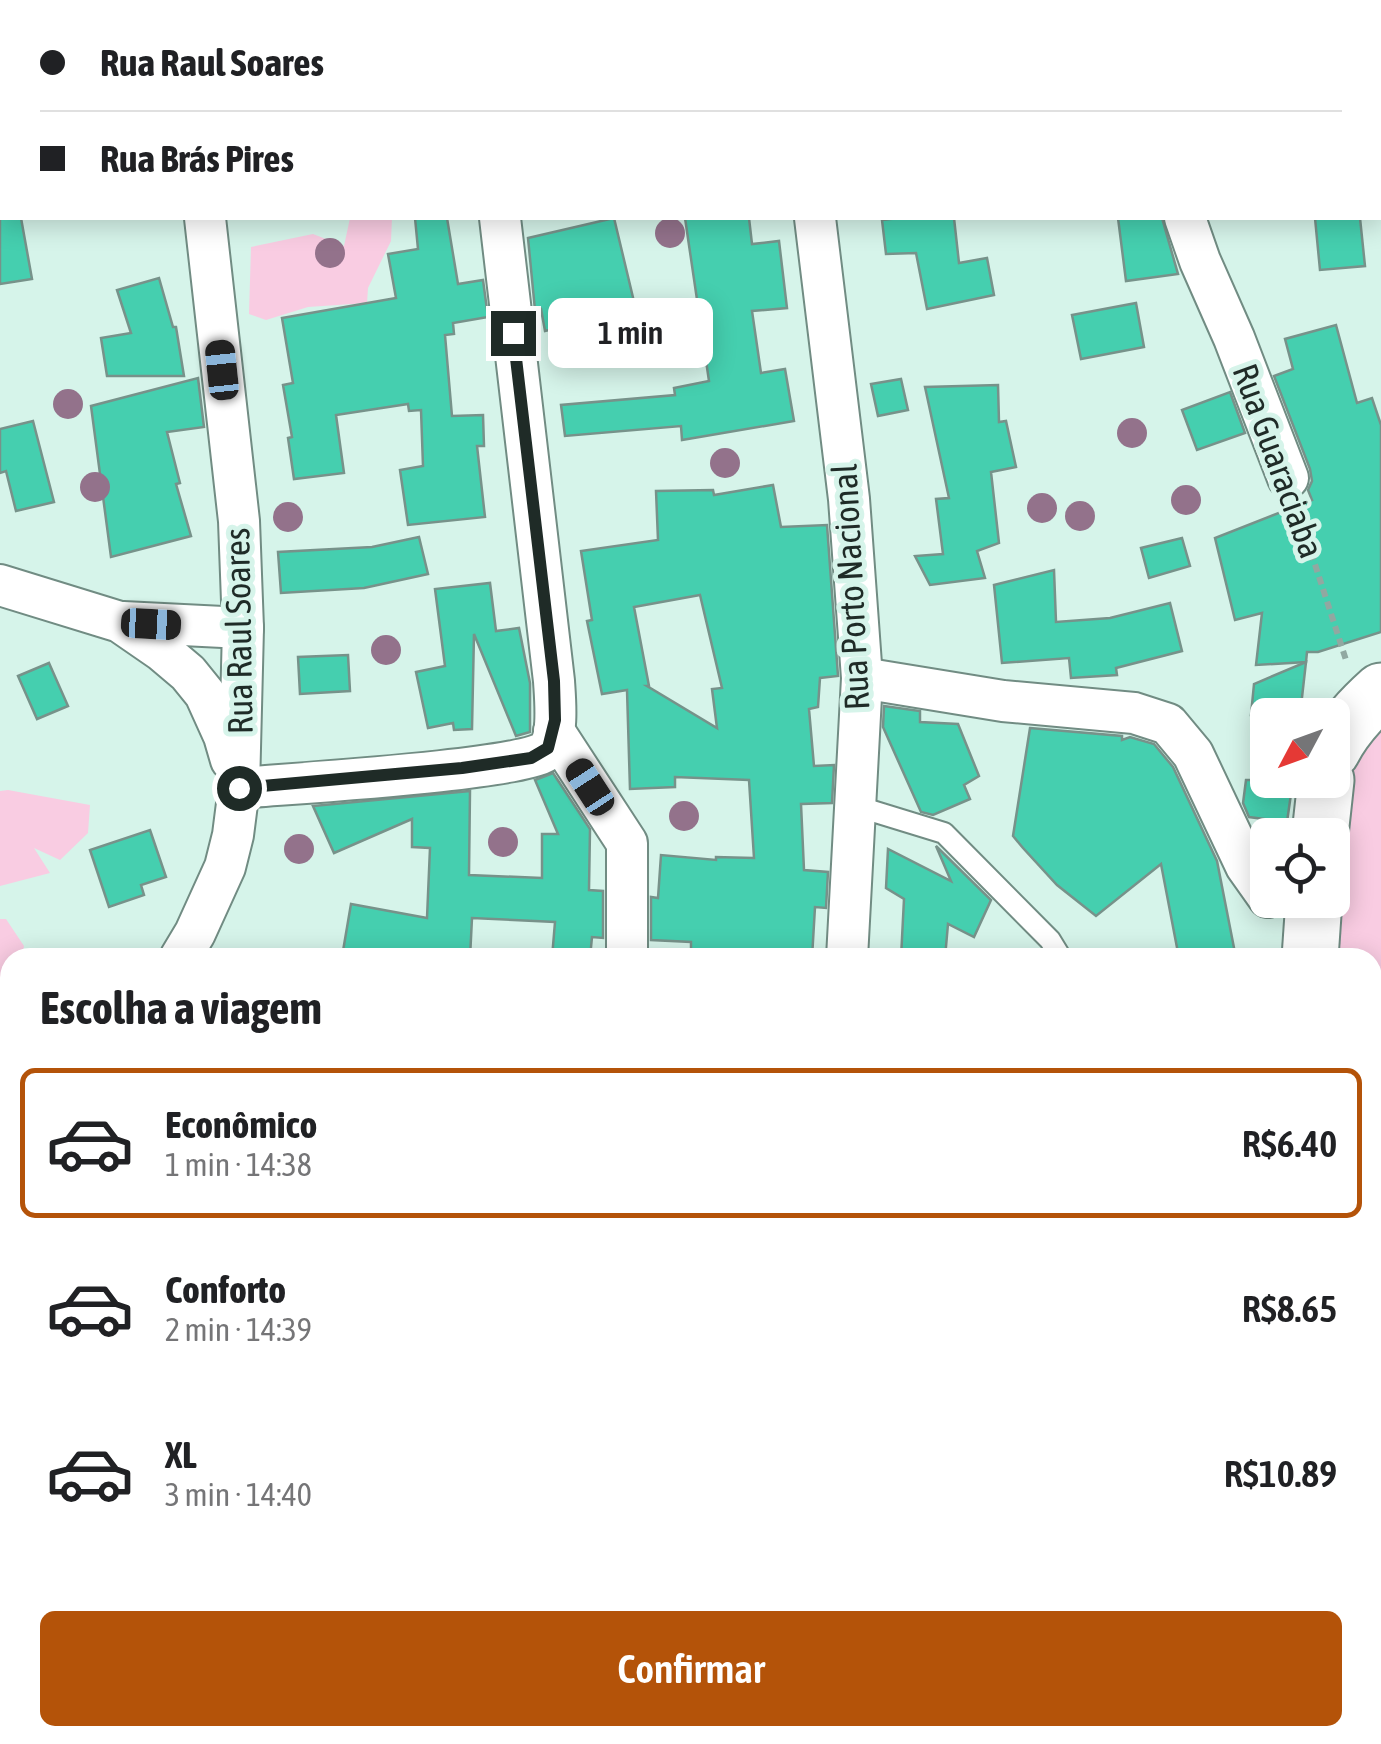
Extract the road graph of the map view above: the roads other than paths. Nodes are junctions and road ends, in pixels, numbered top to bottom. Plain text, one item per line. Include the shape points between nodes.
1 (206, 220) edge
2 (500, 220) edge
3 (815, 220) edge
4 (1185, 220) edge
5 (1288, 478) road end
6 (1, 582) edge
7 (120, 622) junction
8 (244, 628) junction
9 (862, 678) junction
10 (552, 738) junction
11 (239, 788) junction
12 (856, 806) junction
13 (1250, 870) edge
14 (186, 948) edge
15 (627, 948) edge
16 (847, 948) edge
17 (1055, 948) edge

1 - 8 street, Rua Raul Soares
2 - 10 street via 554,681
3 - 9 street, Rua Porto Nacional
4 - 5 street, Rua Guaraciaba
6 - 7 street
7 - 8 street
7 - 11 street via 162,650 205,694
8 - 11 street, Rua Raul Soares
9 - 12 street, Rua Porto Nacional
9 - 13 street via 1134,713 1168,724 1193,754
10 - 11 street, Rua Raul Soares via 546,751 531,758
10 - 15 street via 627,843
11 - 14 street via 225,867
12 - 16 street, Rua Porto Nacional
12 - 17 lane via 944,833

